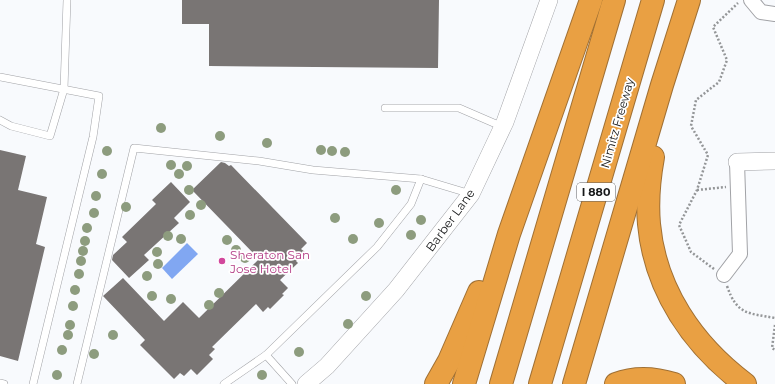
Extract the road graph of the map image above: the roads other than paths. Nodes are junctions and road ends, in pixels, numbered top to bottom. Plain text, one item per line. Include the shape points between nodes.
1 (67, 0) edge
2 (549, 0) edge
3 (591, 0) edge
4 (614, 0) edge
5 (653, 0) edge
6 (689, 0) edge
7 (751, 0) edge
8 (775, 14) edge
9 (670, 61) junction
10 (0, 77) edge
11 (64, 89) junction
12 (385, 108) dead end
13 (0, 120) edge
14 (503, 127) junction
15 (775, 161) edge
16 (737, 162) joint
17 (421, 179) junction
18 (471, 194) junction
19 (509, 234) junction
20 (724, 275) road end
21 (266, 355) junction
22 (0, 383) edge
23 (4, 384) edge
24 (33, 384) edge
25 (77, 384) edge
26 (224, 384) edge
27 (292, 384) edge
28 (306, 384) edge
29 (436, 384) edge
30 (464, 384) edge
31 (501, 384) edge
32 (540, 384) edge
33 (574, 384) edge
34 (616, 384) edge
35 (674, 384) edge
36 (745, 384) edge

1 - 11 lane
2 - 14 street, Barber Lane
3 - 19 highway
4 - 31 highway, I 880
5 - 32 highway, Nimitz Freeway / I 880
6 - 9 highway
7 - 8 street via 761,12
9 - 33 highway
9 - 36 highway via 668,88 649,184 649,224 655,258 670,297 693,336 722,367
10 - 11 lane
11 - 13 lane via 50,136 11,126
11 - 24 lane via 100,96 93,137
12 - 14 lane via 459,108
14 - 18 street, Barber Lane
15 - 16 street
16 - 20 street via 740,254
17 - 18 lane
17 - 21 lane via 411,204 377,247
17 - 25 lane via 321,171 258,161 134,148
18 - 28 street, Barber Lane via 396,290 327,366
19 - 29 highway via 496,254 449,361
19 - 30 highway
21 - 26 lane
21 - 27 lane
22 - 23 lane
34 - 35 highway via 638,379

